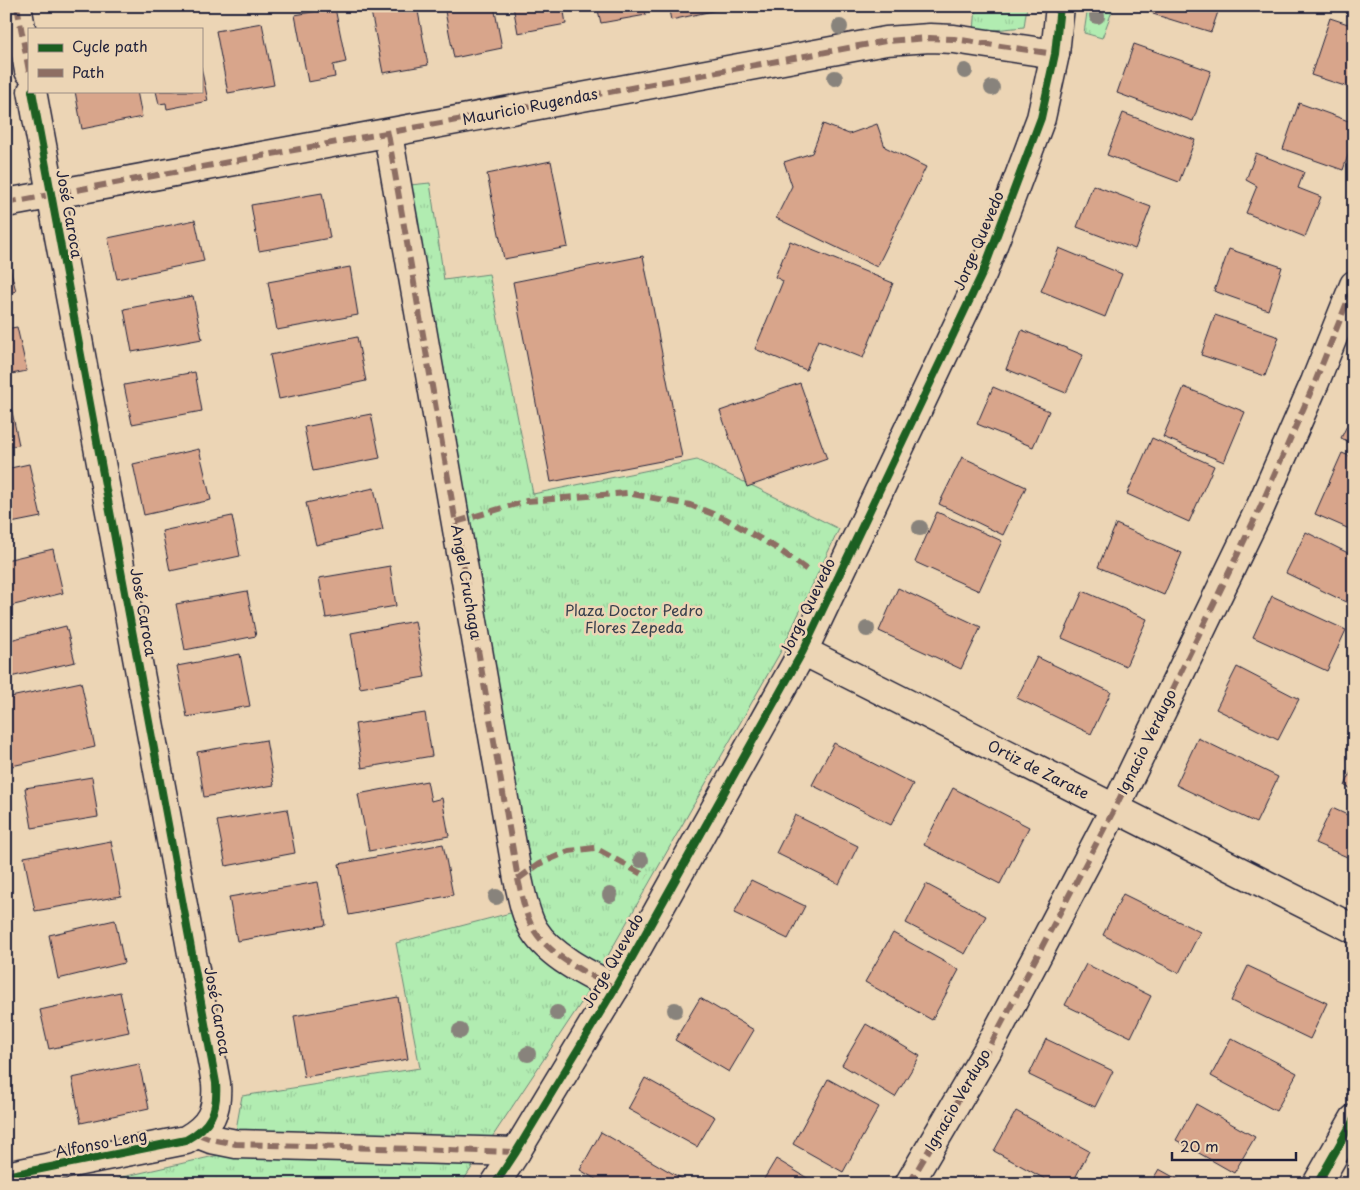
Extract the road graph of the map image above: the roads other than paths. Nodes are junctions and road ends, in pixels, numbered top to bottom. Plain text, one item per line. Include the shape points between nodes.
1 (17, 6) edge
2 (1060, 6) edge
3 (1055, 54) junction
4 (28, 66) edge
5 (32, 92) edge
6 (388, 134) junction
7 (51, 195) junction
8 (6, 203) edge
9 (1354, 285) edge
10 (803, 651) junction
11 (1115, 808) junction
12 (1354, 929) edge
13 (615, 988) junction
14 (1354, 1119) edge
15 (198, 1134) junction
16 (516, 1152) junction
17 (6, 1176) edge
18 (496, 1184) edge
19 (909, 1184) edge
20 (1317, 1184) edge

1 - 4 street
2 - 3 street, Jorge Quevedo
3 - 6 street, Mauricio Rugendas via 954,39 886,41
3 - 10 street, Jorge Quevedo via 1042,118 983,272
5 - 7 street, José Caroca
6 - 7 street, Mauricio Rugendas
6 - 13 street, Angel Cruchaga via 522,896 535,931 546,944 569,962
7 - 8 street, Mauricio Rugendas
7 - 15 street, José Caroca via 216,1083 214,1112
9 - 11 street, Ignacio Verdugo via 1260,508
10 - 11 street, Ortiz de Zarate
10 - 13 street, Jorge Quevedo
11 - 12 street, Ortiz de Zarate
11 - 19 street, Ignacio Verdugo via 987,1052
13 - 16 street, Jorge Quevedo
14 - 20 street
15 - 16 street via 236,1144
15 - 17 street, Alfonso Leng via 173,1144
16 - 18 street, Jorge Quevedo

